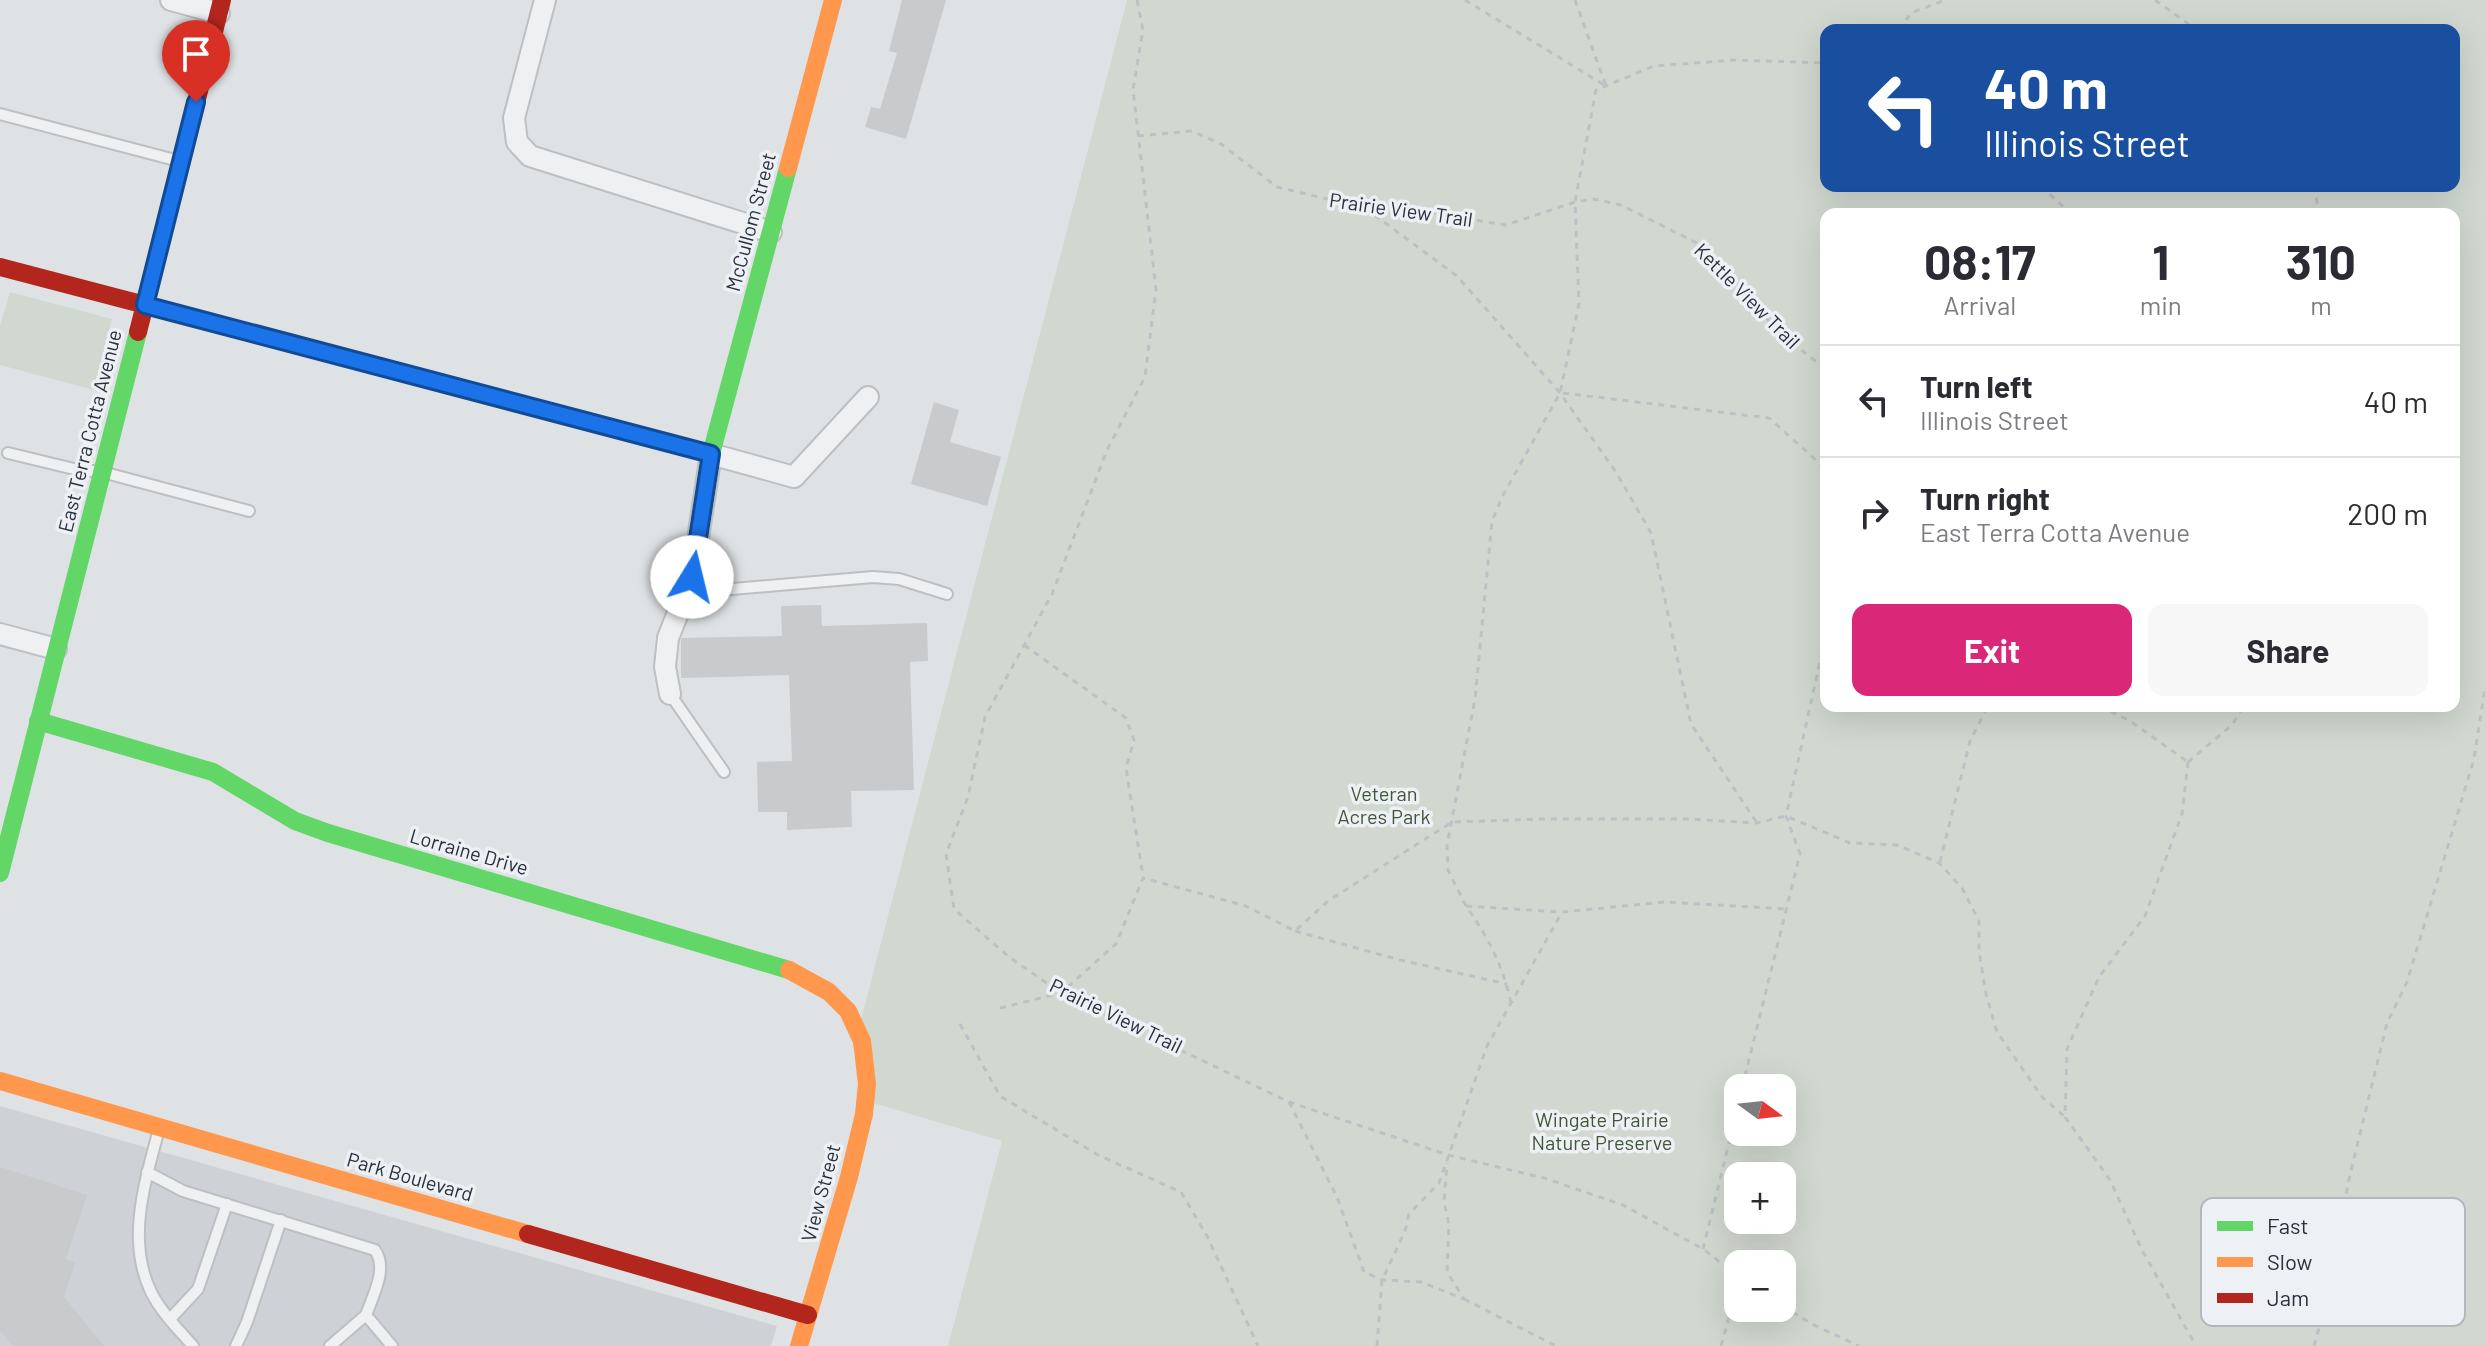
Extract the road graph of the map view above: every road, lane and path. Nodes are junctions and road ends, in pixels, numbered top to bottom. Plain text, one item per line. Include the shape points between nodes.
1 (171, 0) edge
2 (545, 0) edge
3 (833, 0) edge
4 (1137, 0) edge
5 (1465, 0) edge
6 (1575, 0) edge
7 (1945, 0) edge
8 (2155, 0) edge
9 (220, 6) edge
10 (1903, 24) edge
11 (2189, 24) edge
12 (1820, 63) edge
13 (1606, 86) junction
14 (0, 114) edge
15 (1138, 136) junction
16 (181, 162) junction
17 (2047, 192) edge
18 (1575, 202) junction
19 (1365, 208) junction
20 (2065, 208) edge
21 (771, 232) junction
22 (0, 267) edge
23 (145, 305) junction
24 (1820, 364) edge
25 (1560, 393) junction
26 (868, 397) dead end
27 (8, 453) dead end
28 (711, 454) junction
29 (1820, 464) edge
30 (102, 472) junction
31 (249, 511) dead end
32 (686, 593) junction
33 (947, 594) dead end
34 (0, 634) edge
35 (1024, 645) junction
36 (56, 649) junction
37 (1820, 661) edge
38 (2485, 688) edge
39 (670, 694) joint
40 (1985, 712) edge
41 (2112, 712) edge
42 (2240, 712) edge
43 (38, 721) junction
44 (2188, 762) junction
45 (724, 772) dead end
46 (1786, 816) junction
47 (1452, 822) junction
48 (1757, 823) junction
49 (3, 851) edge
50 (1939, 863) junction
51 (0, 873) edge
52 (1143, 878) junction
53 (1466, 906) junction
54 (1787, 909) junction
55 (1562, 912) junction
56 (1295, 931) junction
57 (1507, 984) junction
58 (1061, 993) junction
59 (1511, 1003) junction
60 (1000, 1008) dead end
61 (960, 1024) dead end
62 (863, 1049) joint
63 (1746, 1074) edge
64 (0, 1081) edge
65 (1289, 1102) junction
66 (2065, 1117) junction
67 (160, 1127) junction
68 (1728, 1146) edge
69 (1448, 1155) junction
70 (147, 1172) junction
71 (2346, 1198) edge
72 (227, 1204) junction
73 (281, 1220) junction
74 (1703, 1249) junction
75 (1724, 1265) edge
76 (1382, 1280) junction
77 (1464, 1299) junction
78 (1796, 1314) edge
79 (366, 1315) junction
80 (808, 1315) junction
81 (170, 1319) junction
82 (1728, 1322) edge
83 (2320, 1326) edge
84 (193, 1346) edge
85 (236, 1346) edge
86 (330, 1346) edge
87 (392, 1346) edge
88 (799, 1346) edge
89 (1258, 1346) edge
90 (1377, 1346) edge
91 (1556, 1346) edge
92 (1721, 1346) edge
93 (1859, 1346) edge
94 (2196, 1346) edge
95 (2314, 1346) edge

1 - 9 street
2 - 21 street via 514,118 517,142 530,156
3 - 21 street, McCullom Street
4 - 15 path via 1143,30 1133,89
5 - 13 path
6 - 13 path
7 - 10 path via 1911,13
8 - 11 path
9 - 16 street, East Terra Cotta Avenue
12 - 13 path via 1735,60 1654,66
13 - 18 path via 1596,90
14 - 16 lane
15 - 19 path, Prairie View Trail via 1192,131 1221,144 1277,187
15 - 35 path, Prairie View Trail via 1156,289 1145,377 1107,450 1052,594
16 - 23 street, East Terra Cotta Avenue
17 - 20 path
18 - 19 path, Prairie View Trail via 1506,225 1401,208
18 - 24 path, Kettle View Trail via 1594,199 1621,205 1695,242 1779,333
18 - 25 path via 1579,304
19 - 25 path via 1457,276
21 - 28 street, McCullom Street
22 - 23 street
23 - 28 street
23 - 30 street, East Terra Cotta Avenue
25 - 29 path via 1769,418
25 - 47 path via 1492,521 1475,699
25 - 48 path via 1651,533 1691,724
26 - 28 street via 794,477
27 - 30 lane
28 - 32 street
30 - 31 lane
30 - 36 street, East Terra Cotta Avenue
32 - 33 lane via 873,577
32 - 39 street via 668,638 665,667
34 - 36 street
35 - 52 path via 1126,718 1134,740 1126,768
35 - 58 path, Prairie View Trail via 985,717 968,797 946,854 954,909
36 - 43 street, East Terra Cotta Avenue
37 - 46 path
38 - 71 path via 2474,759 2407,982 2387,1023
39 - 45 lane
40 - 50 path via 1970,741
41 - 44 path
42 - 44 path
43 - 49 street, East Terra Cotta Avenue
43 - 62 street, Lorraine Drive via 213,772 295,821 328,833 789,970 822,987 850,1012
44 - 66 path via 2182,814 2145,916 2099,977 2067,1049
46 - 48 path
46 - 50 path via 1850,843 1897,845
46 - 54 path via 1800,854
47 - 48 path
47 - 53 path via 1448,870
47 - 56 path via 1328,901
49 - 51 street, East Terra Cotta Avenue
50 - 66 path via 1962,888 1979,921 1979,951 1997,1032 2042,1097
52 - 56 path via 1246,906
52 - 58 path via 1116,944
53 - 55 path
53 - 57 path via 1491,943
54 - 55 path via 1665,902
54 - 63 path
55 - 59 path
56 - 57 path
57 - 59 path
58 - 60 path
58 - 65 path, Prairie View Trail
59 - 69 path via 1487,1046
61 - 89 path via 1000,1096 1098,1155 1181,1192
62 - 80 street, View Street via 867,1076 860,1131
64 - 67 street, Park Boulevard
65 - 69 path, Prairie View Trail
65 - 76 path via 1337,1197 1364,1272
66 - 94 path via 2110,1180
67 - 70 lane
67 - 80 street, Park Boulevard
68 - 74 path
69 - 74 path, Prairie View Trail via 1544,1178 1623,1205
69 - 76 path via 1439,1183 1409,1214
69 - 77 path via 1447,1272
70 - 72 lane via 183,1191
70 - 81 lane via 139,1257 151,1292
72 - 73 lane
72 - 81 lane via 198,1289
73 - 79 lane via 375,1250 380,1272
73 - 85 lane
74 - 75 path, Prairie View Trail
76 - 77 path via 1421,1282
76 - 90 path
77 - 91 path
78 - 93 path
79 - 86 lane
79 - 87 lane
80 - 88 street, View Street
81 - 84 lane
82 - 92 path
83 - 95 path

